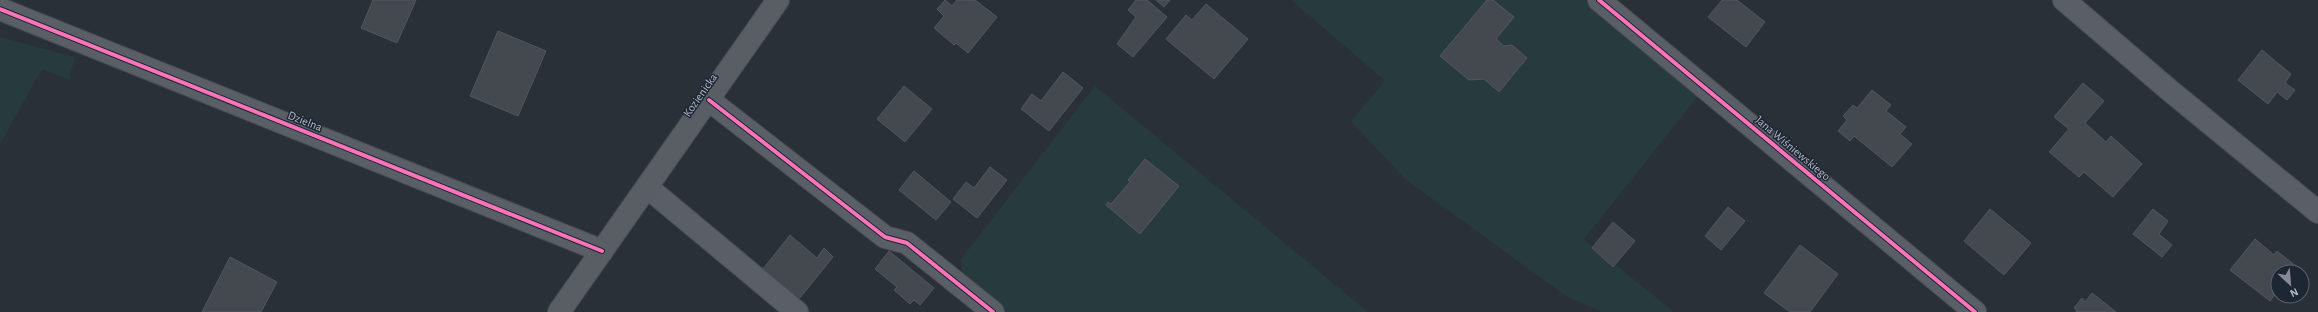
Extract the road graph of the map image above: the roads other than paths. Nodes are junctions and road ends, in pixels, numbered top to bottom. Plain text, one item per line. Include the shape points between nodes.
1 (778, 0) edge
2 (1599, 0) edge
3 (2064, 0) edge
4 (0, 9) edge
5 (709, 100) junction
6 (647, 187) junction
7 (2318, 212) edge
8 (602, 251) junction
9 (559, 312) edge
10 (797, 312) edge
11 (993, 312) edge
12 (1975, 312) edge

1 - 5 main road, Kozienicka
2 - 12 street, Jana Wiśniewskiego
3 - 7 street
4 - 8 street, Dzielna
5 - 6 main road, Kozienicka
5 - 11 street via 885,237 907,243
6 - 8 main road, Kozienicka
6 - 10 street
8 - 9 main road, Kozienicka

